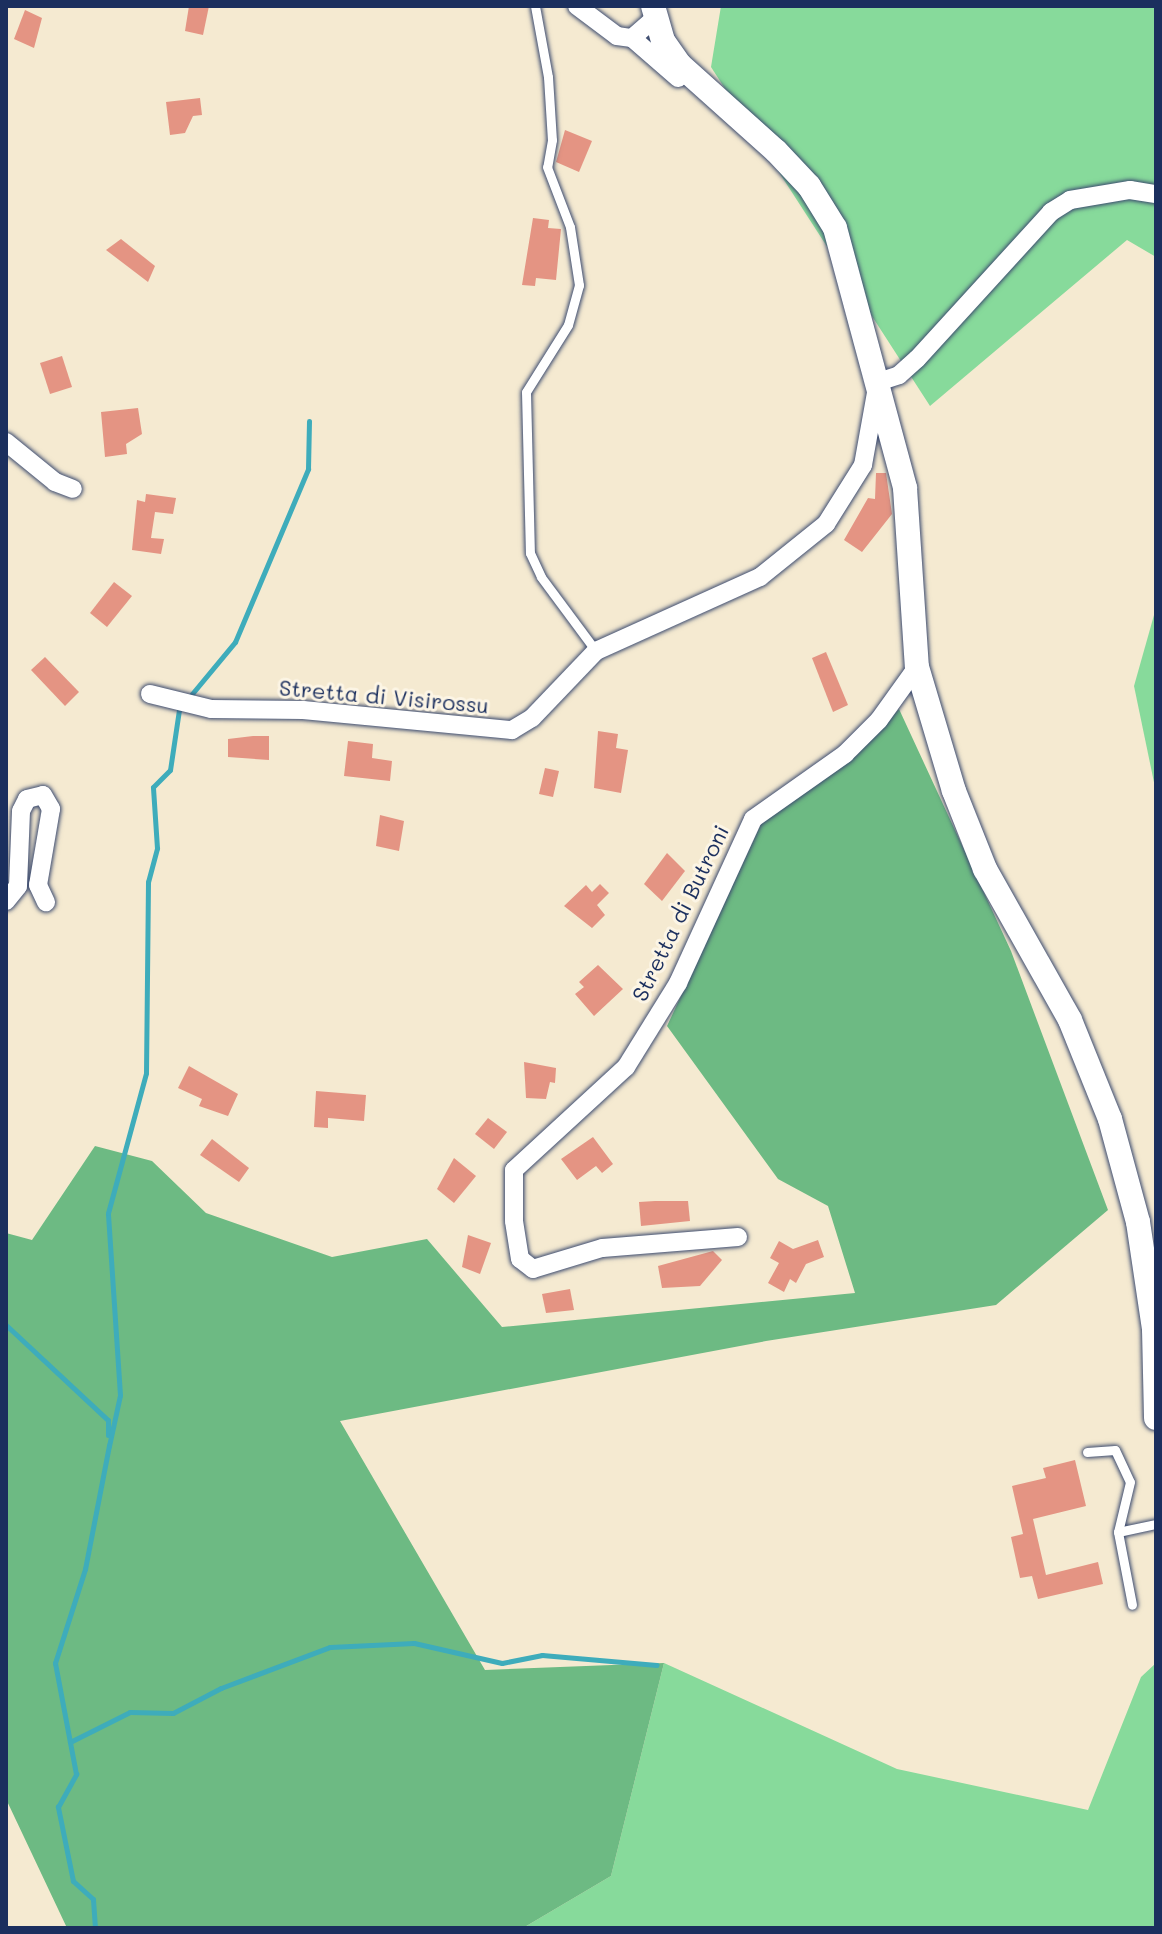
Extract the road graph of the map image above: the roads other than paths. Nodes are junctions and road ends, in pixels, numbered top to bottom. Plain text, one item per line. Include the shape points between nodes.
1 (535, 6) edge
2 (577, 6) edge
3 (654, 12) edge
4 (632, 38) junction
5 (699, 85) junction
6 (1156, 194) edge
7 (878, 382) junction
8 (6, 442) edge
9 (73, 489) dead end
10 (596, 651) junction
11 (917, 667) junction
12 (150, 694) dead end
13 (6, 901) edge
14 (46, 902) dead end
15 (738, 1237) dead end
16 (1156, 1418) edge
17 (1087, 1452) dead end
18 (1156, 1524) edge
19 (1118, 1532) junction
20 (1132, 1605) dead end

1 - 10 lane via 548,77 552,140 547,167 570,227 579,285 568,325 526,392 530,553 541,577
2 - 4 street via 605,30
3 - 4 street
3 - 5 street via 663,41
4 - 5 street via 682,82
5 - 7 street via 776,151 809,186 835,228
6 - 7 street via 1130,190 1070,200 1051,212 917,359 899,375
7 - 10 street, Stretta di Visirossu via 863,465 826,524 760,577
7 - 11 street via 905,488
8 - 9 street via 55,482
10 - 12 street, Stretta di Visirossu via 532,718 512,730 303,710 211,709
11 - 15 street, Stretta di Butroni via 879,720 845,754 753,819 678,983 626,1067 514,1170 520,1259 533,1269 602,1248
11 - 16 street via 954,791 985,869 1070,1020 1110,1119 1140,1238 1154,1329
13 - 14 street via 18,886 21,811 27,799 43,795 51,809 38,885
17 - 19 lane via 1115,1450 1130,1482
18 - 19 lane
19 - 20 lane

